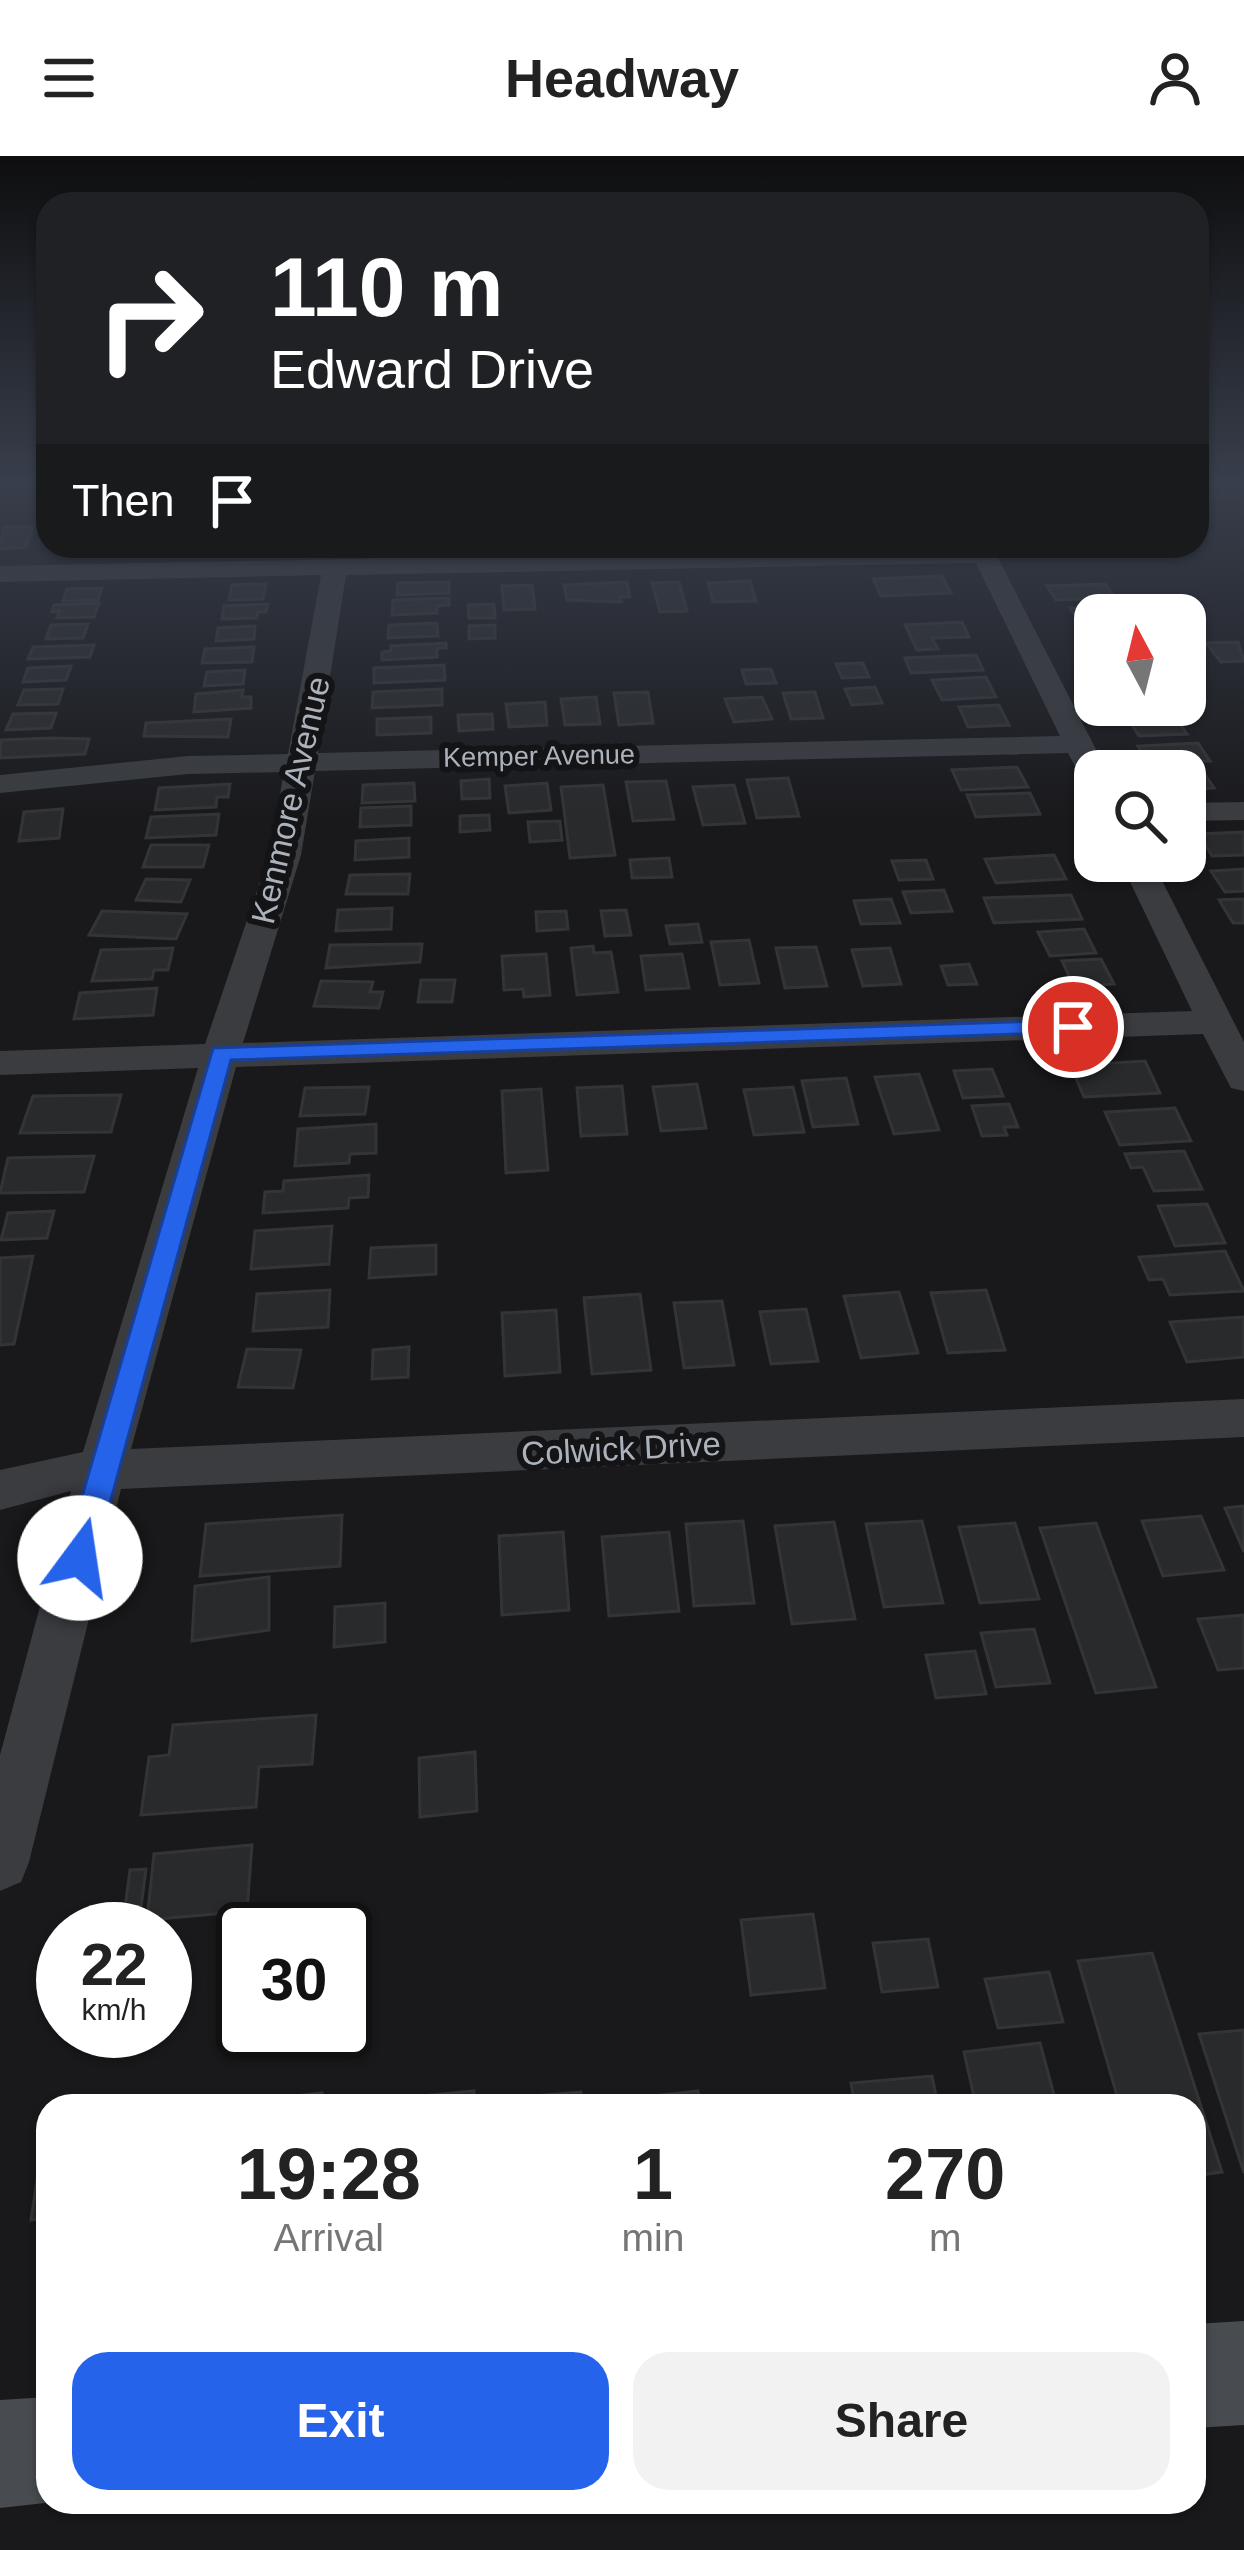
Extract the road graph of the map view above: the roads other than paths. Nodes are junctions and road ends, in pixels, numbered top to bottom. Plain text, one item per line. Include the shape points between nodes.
1 (330, 596) edge
2 (1005, 596) edge
3 (1078, 744) junction
4 (1081, 750) edge
5 (303, 761) junction
6 (0, 784) edge
7 (1244, 811) edge
8 (1206, 812) edge
9 (1146, 882) edge
10 (1215, 1022) junction
11 (221, 1053) junction
12 (0, 1063) edge
13 (1244, 1079) edge
14 (1244, 1418) edge
15 (100, 1471) junction
16 (0, 1490) edge
17 (0, 1862) edge
18 (1244, 2373) edge
19 (1206, 2375) edge
20 (36, 2451) edge
21 (0, 2454) edge

1 - 5 street, Kenmore Avenue
2 - 3 street
3 - 4 street
3 - 5 street, Kemper Avenue
5 - 6 street, Kemper Avenue
5 - 11 street, Kenmore Avenue via 285,855
7 - 8 street
9 - 10 street
10 - 11 street
10 - 13 street
11 - 12 street
11 - 15 street, Kenmore Avenue
14 - 15 street, Colwick Drive
15 - 16 street, Colwick Drive
15 - 17 street, Kenmore Avenue
18 - 19 main road
20 - 21 main road

